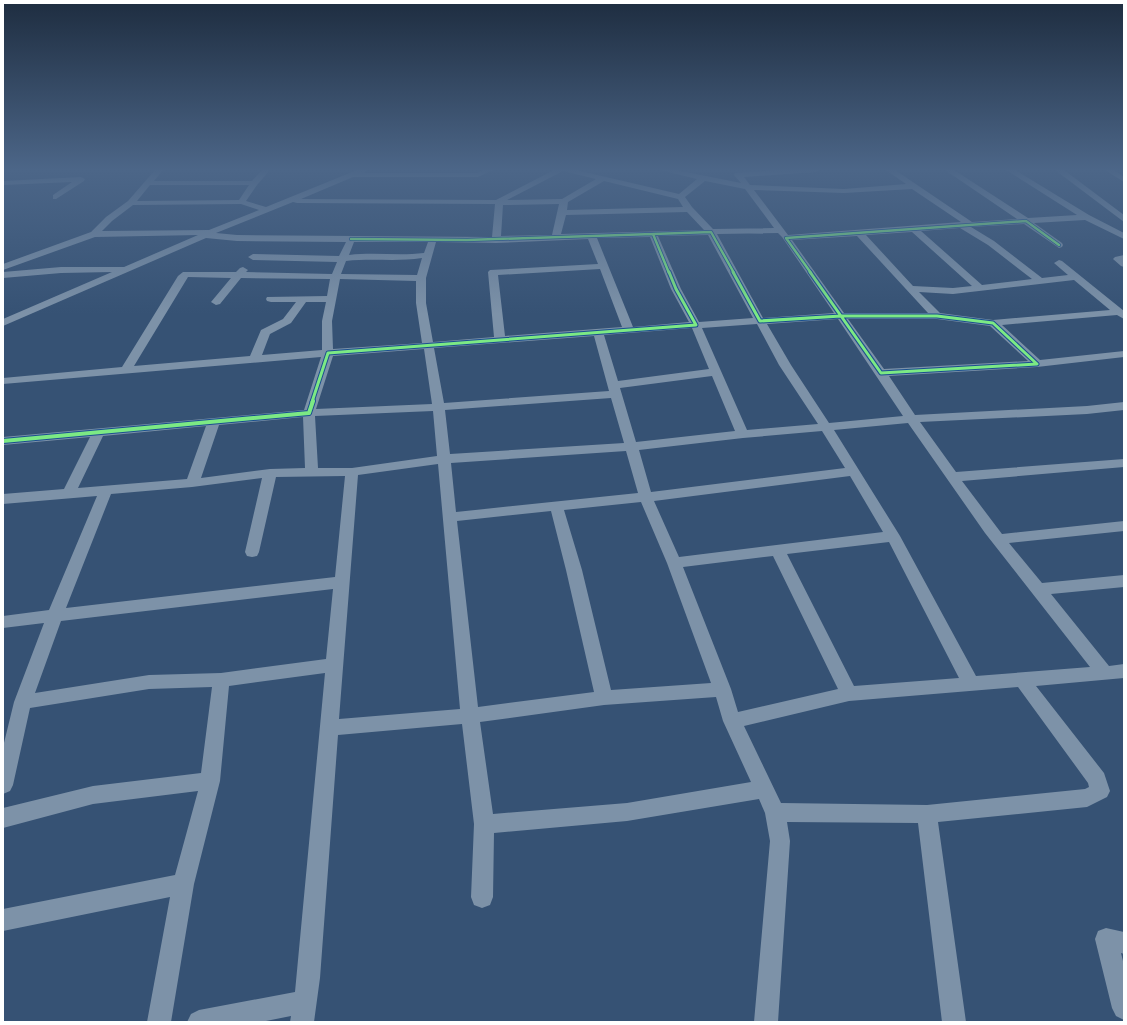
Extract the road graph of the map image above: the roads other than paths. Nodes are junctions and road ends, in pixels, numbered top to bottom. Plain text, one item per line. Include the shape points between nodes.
1 (111, 218) edge
2 (249, 218) edge
3 (498, 218) edge
4 (561, 218) edge
5 (697, 218) edge
6 (771, 218) edge
7 (956, 218) edge
8 (1020, 218) edge
9 (1076, 218) edge
10 (1088, 218) edge
11 (1026, 222) junction
12 (965, 225) junction
13 (914, 229) junction
14 (780, 230) junction
15 (711, 232) junction
16 (94, 234) junction
17 (210, 234) junction
18 (653, 234) junction
19 (860, 234) junction
20 (1124, 236) edge
21 (592, 237) junction
22 (266, 238) junction
23 (556, 238) junction
24 (786, 238) junction
25 (352, 239) junction
26 (433, 239) junction
27 (496, 240) junction
28 (1059, 245) dead end
29 (57, 248) junction
30 (428, 255) junction
31 (253, 258) junction
32 (1124, 258) edge
33 (343, 259) junction
34 (1059, 263) dead end
35 (1124, 264) edge
36 (604, 266) junction
37 (3, 267) edge
38 (128, 269) junction
39 (61, 270) junction
40 (3, 275) edge
41 (239, 275) junction
42 (336, 275) junction
43 (1076, 277) junction
44 (422, 278) junction
45 (1040, 281) junction
46 (980, 288) junction
47 (910, 289) junction
48 (271, 299) dead end
49 (303, 299) junction
50 (331, 299) junction
51 (216, 302) dead end
52 (1121, 314) edge
53 (839, 316) junction
54 (937, 316) junction
55 (760, 321) junction
56 (3, 323) edge
57 (993, 323) junction
58 (696, 325) junction
59 (629, 331) junction
60 (598, 333) junction
61 (500, 340) junction
62 (428, 345) junction
63 (328, 353) junction
64 (1124, 354) edge
65 (255, 360) junction
66 (1037, 364) junction
67 (126, 370) junction
68 (716, 372) junction
69 (881, 374) junction
70 (3, 381) edge
71 (614, 389) junction
72 (1124, 406) edge
73 (439, 407) junction
74 (309, 413) junction
75 (911, 419) junction
76 (214, 422) junction
77 (826, 427) junction
78 (99, 432) junction
79 (743, 434) junction
80 (3, 441) edge
81 (631, 447) junction
82 (444, 459) junction
83 (1124, 463) edge
84 (854, 471) junction
85 (312, 472) junction
86 (352, 472) junction
87 (270, 473) junction
88 (953, 477) junction
89 (192, 483) junction
90 (106, 490) junction
91 (68, 494) junction
92 (646, 497) junction
93 (3, 499) edge
94 (556, 506) junction
95 (450, 517) junction
96 (1124, 526) edge
97 (893, 536) junction
98 (998, 539) junction
99 (777, 550) junction
100 (252, 552) dead end
101 (674, 562) junction
102 (1124, 581) edge
103 (342, 582) junction
104 (1038, 589) junction
105 (55, 615) junction
106 (3, 622) edge
107 (334, 665) junction
108 (1124, 671) edge
109 (1105, 673) junction
110 (221, 680) junction
111 (1022, 680) junction
112 (972, 684) junction
113 (722, 689) junction
114 (849, 694) junction
115 (604, 698) junction
116 (23, 702) junction
117 (470, 716) junction
118 (732, 721) junction
119 (329, 728) junction
120 (210, 781) junction
121 (3, 785) edge
122 (763, 789) junction
123 (927, 814) junction
124 (3, 818) edge
125 (484, 824) junction
126 (778, 826) junction
127 (184, 884) junction
128 (482, 897) dead end
129 (3, 920) edge
130 (1124, 943) edge
131 (1124, 1008) edge
132 (304, 1012) edge
133 (159, 1022) edge
134 (199, 1022) edge
135 (766, 1022) edge
136 (954, 1022) edge

1 - 16 street
2 - 17 street
3 - 27 street
4 - 23 street
5 - 15 street
6 - 14 street
7 - 12 street
8 - 11 street
9 - 11 street
10 - 20 street
11 - 12 street
11 - 28 street
12 - 13 street
12 - 45 street
13 - 19 street
13 - 46 street
14 - 15 street
14 - 24 street
15 - 18 street
15 - 55 street
16 - 17 street
16 - 29 street
17 - 22 street
17 - 38 street
18 - 21 street
18 - 58 street via 676,289
19 - 24 street
19 - 47 street
21 - 23 street
21 - 36 street
22 - 25 street
22 - 31 street
23 - 27 street
24 - 53 street
25 - 26 street
25 - 33 street
26 - 27 street
26 - 30 street
29 - 37 street
29 - 39 street via 52,263
30 - 33 street via 364,256
30 - 44 street
31 - 33 street
31 - 41 street
32 - 35 street via 1118,259
33 - 42 street
34 - 43 street
36 - 59 street
36 - 61 street via 493,272
38 - 39 street
38 - 56 street
39 - 40 street
41 - 42 street
41 - 51 street
41 - 67 street via 183,276
42 - 44 street
42 - 50 street
43 - 45 street
43 - 52 street
44 - 62 street via 421,303
45 - 46 street
46 - 47 street via 954,291
47 - 54 street
48 - 49 street
49 - 50 street
49 - 65 street via 287,321 265,332
50 - 63 street via 327,321
52 - 57 street
53 - 54 street
53 - 55 street
53 - 69 street
54 - 57 street
55 - 58 street
55 - 77 street via 785,365
57 - 66 street
58 - 59 street
58 - 68 street
59 - 60 street
60 - 61 street
60 - 71 street
61 - 62 street
62 - 63 street
62 - 73 street
63 - 65 street
63 - 74 street
64 - 66 street
65 - 67 street
66 - 69 street
67 - 70 street
68 - 71 street
68 - 79 street
69 - 75 street
71 - 73 street
71 - 81 street
72 - 75 street
73 - 74 street
73 - 82 street
74 - 76 street
74 - 85 street
75 - 77 street
75 - 88 street
76 - 78 street
76 - 89 street
77 - 79 street
77 - 84 street
78 - 80 street
78 - 91 street
79 - 81 street
81 - 82 street
81 - 92 street
82 - 86 street
82 - 95 street
83 - 88 street
84 - 92 street
84 - 97 street
85 - 86 street
85 - 87 street
86 - 103 street
87 - 89 street
87 - 100 street
88 - 98 street
89 - 90 street
90 - 91 street
90 - 105 street
91 - 93 street
92 - 94 street
92 - 101 street
94 - 95 street
94 - 115 street
95 - 117 street
96 - 98 street
97 - 99 street
97 - 112 street
98 - 104 street
99 - 101 street
99 - 114 street
101 - 113 street
102 - 104 street
103 - 105 street
103 - 107 street
104 - 109 street
105 - 106 street
105 - 116 street
107 - 110 street
107 - 119 street
108 - 109 street
109 - 111 street
110 - 116 street via 149,682
110 - 120 street
111 - 112 street
111 - 123 street via 1097,779 1100,791 1087,798
112 - 114 street
113 - 115 street
113 - 118 street
114 - 118 street
115 - 117 street
116 - 121 street
117 - 119 street
117 - 125 street
118 - 122 street
119 - 132 street
120 - 124 street via 93,795
120 - 127 street
122 - 125 street via 627,812
122 - 126 street
123 - 126 street
123 - 136 street
125 - 128 street
126 - 135 street
127 - 129 street
127 - 133 street
130 - 131 street via 1106,939
132 - 134 street

